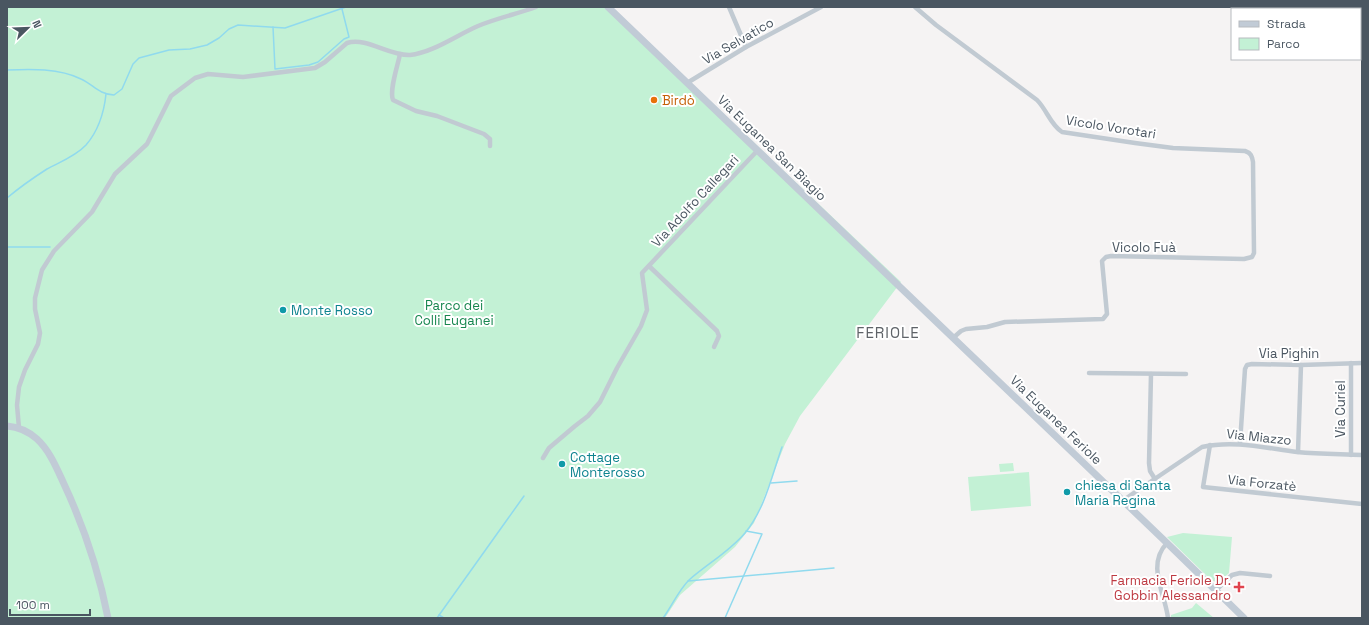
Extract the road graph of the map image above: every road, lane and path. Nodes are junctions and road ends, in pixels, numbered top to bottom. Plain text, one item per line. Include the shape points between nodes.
1 (536, 7) edge
2 (608, 7) edge
3 (729, 7) edge
4 (821, 7) edge
5 (915, 7) edge
6 (746, 47) junction
7 (400, 54) junction
8 (687, 83) junction
9 (490, 146) dead end
10 (757, 151) junction
11 (1254, 253) joint
12 (649, 266) junction
13 (920, 306) joint
14 (953, 338) junction
15 (714, 347) dead end
16 (1351, 363) junction
17 (1362, 363) edge
18 (1301, 365) junction
19 (1089, 373) dead end
20 (1152, 374) junction
21 (1186, 374) dead end
22 (7, 426) edge
23 (20, 428) junction
24 (1240, 444) junction
25 (1210, 445) junction
26 (1298, 452) junction
27 (1351, 455) junction
28 (1362, 455) edge
29 (543, 458) dead end
30 (1155, 480) junction
31 (1122, 501) junction
32 (1362, 504) edge
33 (1167, 543) junction
34 (1270, 576) dead end
35 (1215, 591) junction
36 (108, 618) edge
37 (1168, 618) edge
38 (1244, 618) edge

1 - 7 street via 476,27 420,53
2 - 8 main road, Via Euganea San Biagio
3 - 6 street
4 - 6 street, Via Selvatico
5 - 11 street, Vicolo Vorotari via 1037,100 1056,128 1062,132 1173,148 1249,153 1253,162
6 - 8 street, Via Selvatico
7 - 9 street via 391,96 393,100 416,111 484,134 490,139
7 - 23 street via 361,42 351,42 315,68 243,77 204,74 176,91 167,102 151,139 115,174 92,212 54,251 42,270 35,298 39,325 38,344 19,387 17,406
8 - 10 main road, Via Euganea San Biagio
10 - 12 street, Via Adolfo Callegari
10 - 13 main road, Via Euganea San Biagio
11 - 14 street, Vicolo Fuà via 1252,257 1244,260 1106,257 1102,262 1106,314 1103,318 1005,322 966,329
12 - 15 street, Via Adolfo Callegari via 717,331 719,336
12 - 29 street, Via Adolfo Callegari via 642,273 647,310 600,402 588,416 549,448
13 - 14 main road, Via Euganea Feriole
14 - 31 main road, Via Euganea Feriole
16 - 17 street, Via Pighin
16 - 18 street, Via Pighin
16 - 27 street, Via Curiel
18 - 24 street, Via Pighin via 1247,365
18 - 26 street
19 - 20 street
20 - 21 street
20 - 30 street via 1150,471
22 - 23 main road
23 - 36 main road via 43,445 63,481 86,537
24 - 25 street, Via Miazzo
24 - 26 street, Via Miazzo
25 - 30 street, Via Miazzo via 1202,446
25 - 32 street, Via Forzatè via 1203,487
26 - 27 street, Via Miazzo
27 - 28 street, Via Miazzo
30 - 31 street, Via Miazzo
31 - 33 main road, Via Euganea Feriole
33 - 35 main road, Via Euganea Feriole
33 - 37 street via 1161,550 1157,570
34 - 35 street via 1240,573 1232,575
35 - 38 main road, Via Euganea Feriole

